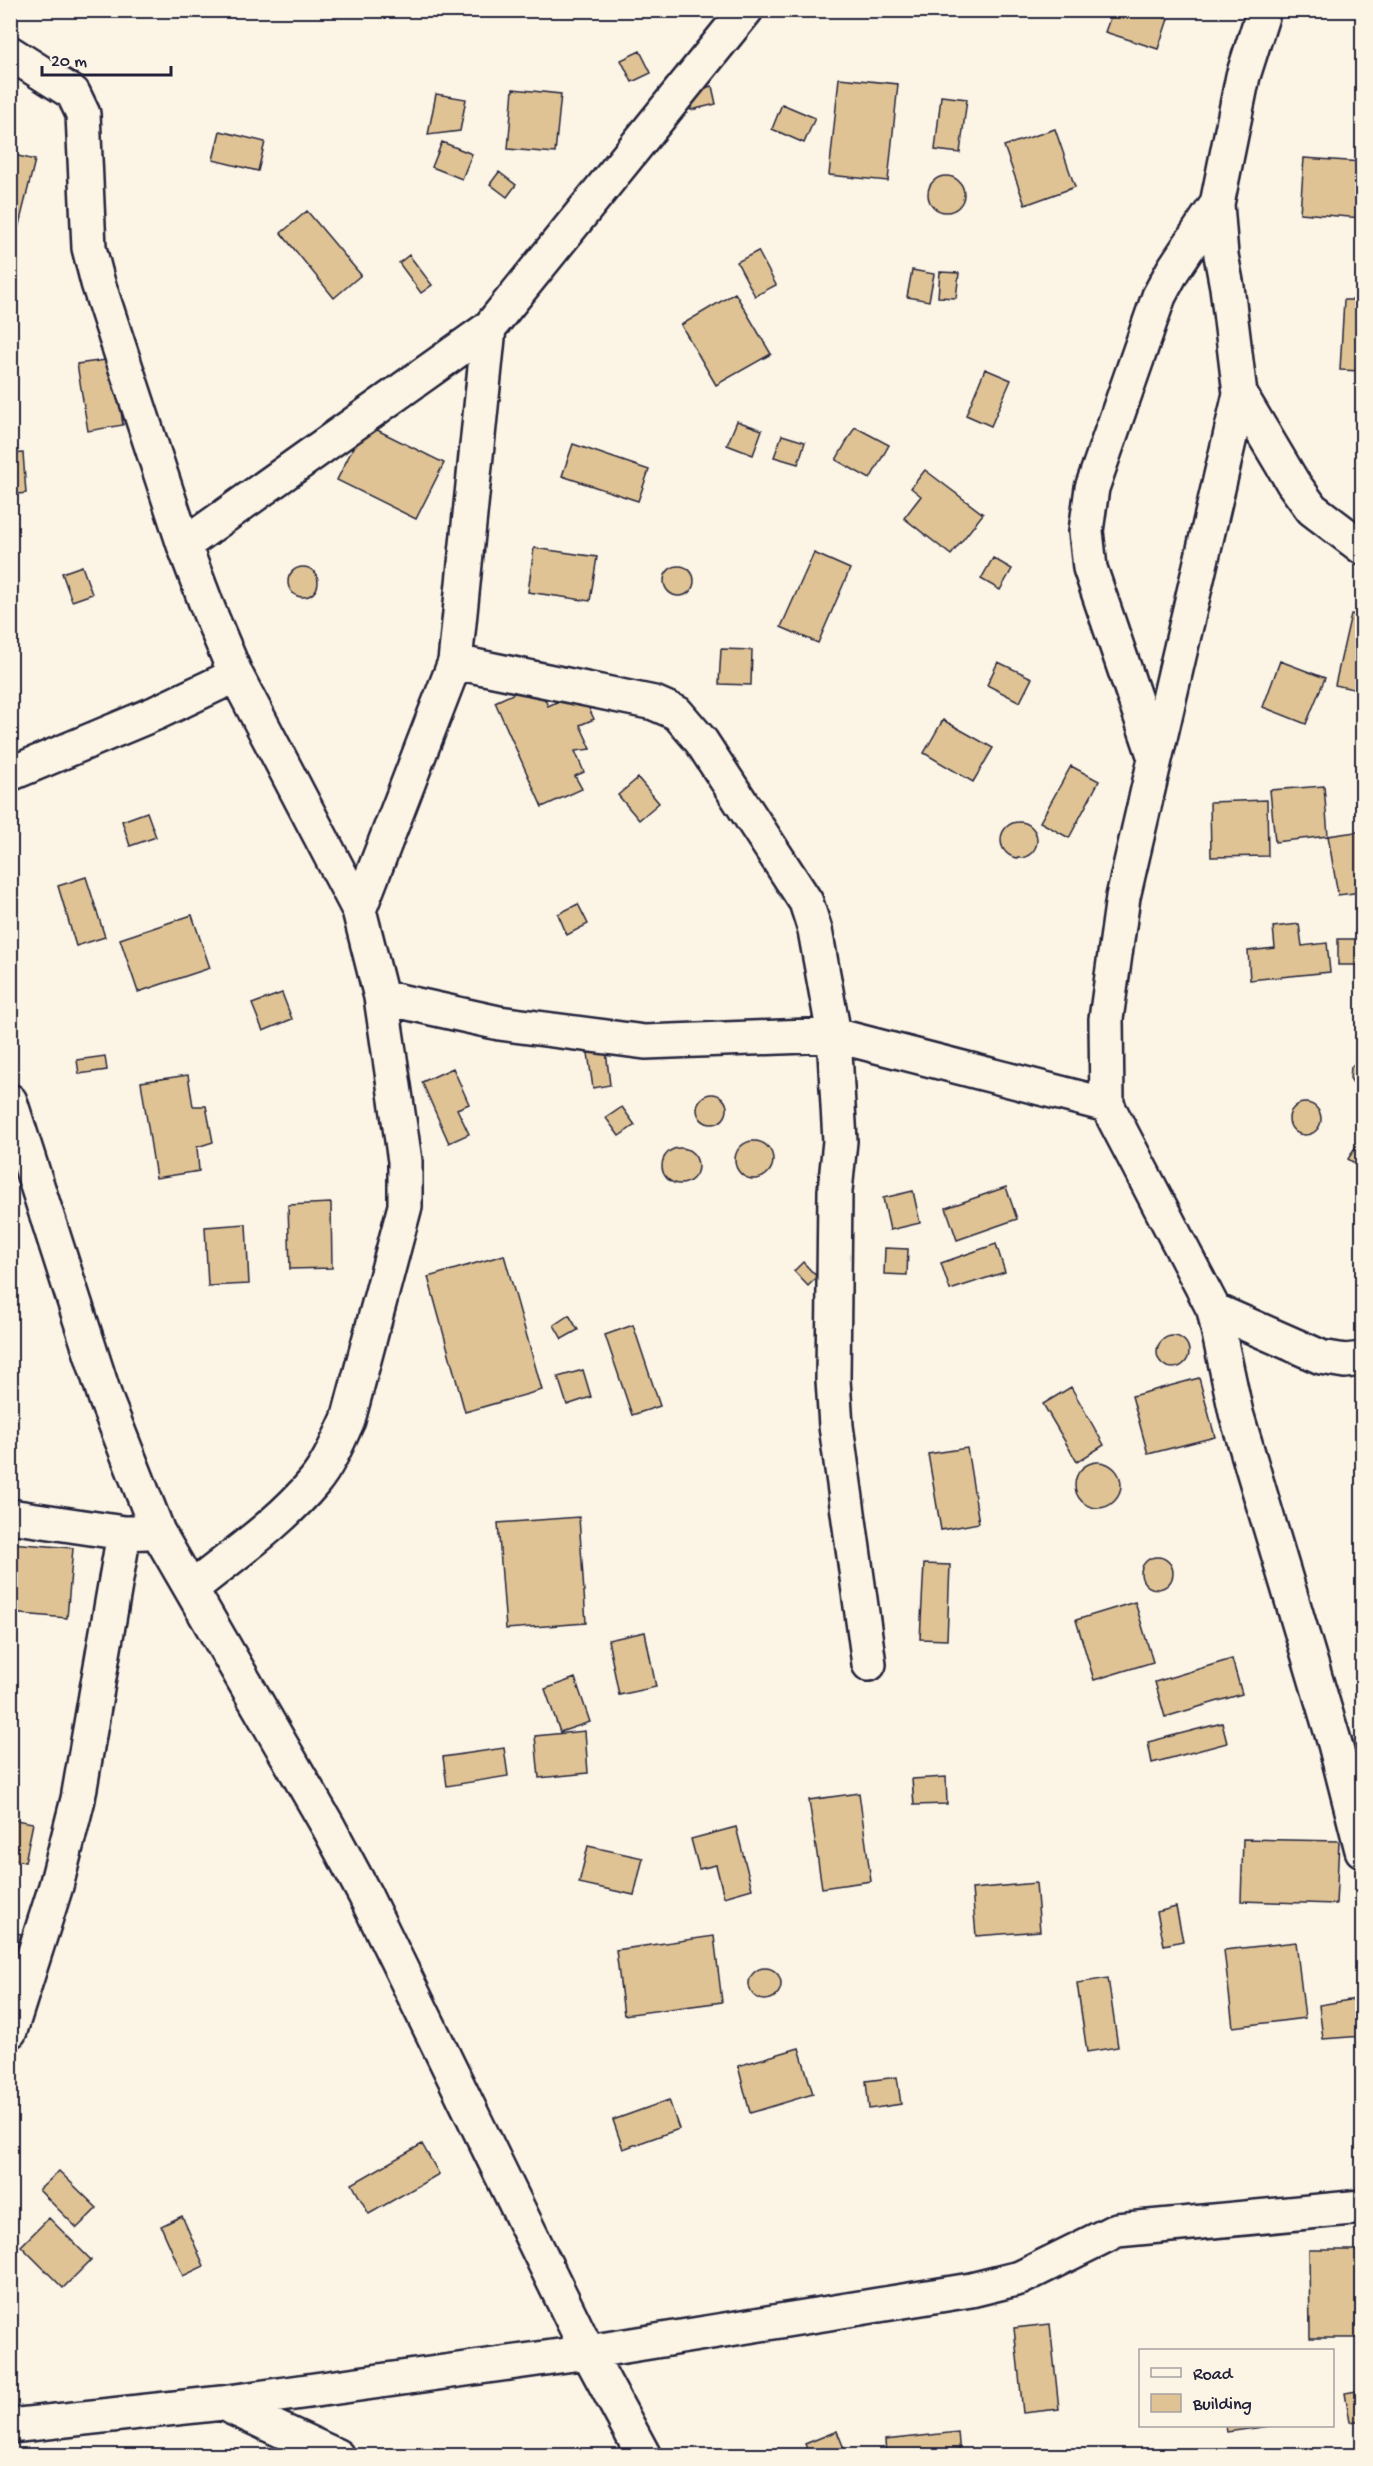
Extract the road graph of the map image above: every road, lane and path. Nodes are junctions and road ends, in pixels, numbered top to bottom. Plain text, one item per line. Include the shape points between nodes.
1 (746, 10) edge
2 (1264, 10) edge
3 (10, 54) edge
4 (1217, 204) junction
5 (489, 328) junction
6 (1240, 394) junction
7 (184, 545) junction
8 (1362, 547) edge
9 (455, 662) junction
10 (236, 675) junction
11 (1155, 758) junction
12 (10, 774) edge
13 (359, 910) junction
14 (381, 997) junction
15 (834, 1035) junction
16 (10, 1101) edge
17 (1107, 1105) junction
18 (1214, 1310) junction
19 (1362, 1359) edge
20 (10, 1516) edge
21 (158, 1532) junction
22 (124, 1533) junction
23 (191, 1589) junction
24 (869, 1664) dead end
25 (1362, 1850) edge
26 (10, 2031) edge
27 (1362, 2207) edge
28 (588, 2352) junction
29 (222, 2403) junction
30 (10, 2426) edge
31 (337, 2456) edge
32 (644, 2456) edge

1 - 5 street
2 - 4 street via 1243,76
3 - 7 street via 73,93 83,114 89,248
4 - 6 street
4 - 11 street via 1159,296 1092,488 1086,531 1090,568
5 - 7 street
5 - 9 street
6 - 8 street via 1312,509
6 - 11 street
7 - 10 street
9 - 13 street
9 - 15 street via 654,703 677,713 700,741 806,902 815,930
10 - 12 street
10 - 13 street
11 - 17 street via 1113,956 1106,1019
13 - 14 street
14 - 15 street via 499,1023 645,1042
14 - 23 street via 405,1161 405,1206 348,1420 316,1480 292,1506
15 - 17 street
15 - 24 street via 840,1142 835,1191 832,1380
16 - 21 street via 106,1400
17 - 18 street
18 - 19 street via 1321,1357
18 - 25 street via 1236,1413 1335,1744
20 - 22 street
21 - 22 street
21 - 23 street
22 - 26 street via 78,1799 56,1886
23 - 28 street via 365,1894
27 - 28 street via 1117,2230 1020,2278 971,2290
28 - 29 street
28 - 32 street
29 - 30 street
29 - 31 street

